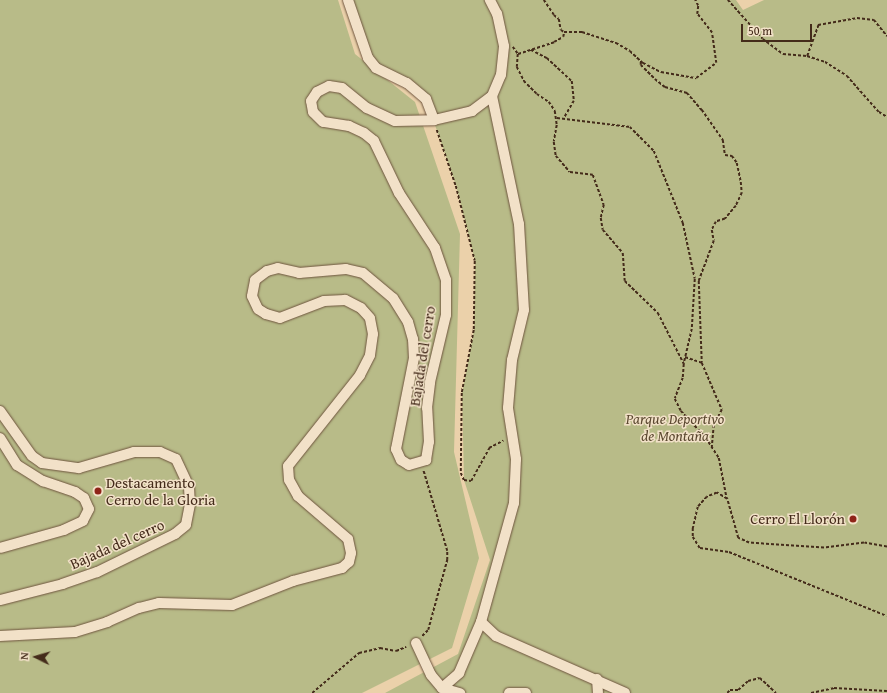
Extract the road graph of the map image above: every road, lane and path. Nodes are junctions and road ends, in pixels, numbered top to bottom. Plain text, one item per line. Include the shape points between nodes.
1 (348, 0) edge
2 (490, 0) edge
3 (544, 0) edge
4 (695, 0) edge
5 (728, 0) edge
6 (564, 32) junction
7 (887, 36) edge
8 (504, 46) junction
9 (531, 50) junction
10 (518, 54) junction
11 (807, 56) junction
12 (641, 62) junction
13 (492, 96) junction
14 (887, 117) edge
15 (557, 118) junction
16 (563, 119) junction
17 (434, 120) junction
18 (695, 279) junction
19 (699, 281) junction
20 (685, 357) junction
21 (702, 363) junction
22 (684, 364) junction
23 (0, 411) edge
24 (512, 436) junction
25 (0, 438) edge
26 (712, 447) junction
27 (421, 462) junction
28 (727, 499) junction
29 (887, 547) edge
30 (0, 548) edge
31 (0, 600) edge
32 (887, 616) edge
33 (481, 622) junction
34 (0, 636) edge
35 (416, 643) junction
36 (597, 679) junction
37 (442, 688) junction
38 (887, 691) edge
39 (312, 693) edge
40 (460, 693) edge
41 (509, 693) edge
42 (526, 693) edge
43 (598, 693) edge
44 (625, 693) edge
45 (727, 693) edge
46 (776, 693) edge
47 (811, 693) edge

1 - 17 street via 368,58 376,68 407,83 426,99
2 - 8 street, Bajada del cerro via 497,14
3 - 6 path via 554,16 559,19 561,30
4 - 12 path via 698,6 697,14 712,33 716,63 712,68 696,78 661,72
5 - 11 path via 763,39 783,54
6 - 9 path via 563,37 554,42
6 - 12 path via 582,32 616,43
7 - 11 path via 874,20 857,18 818,25
8 - 10 path via 514,48
8 - 13 street, Bajada del cerro via 501,76
9 - 10 path
9 - 16 path via 547,58 572,81 574,101
10 - 15 path via 517,67 524,81 549,102
11 - 14 path via 825,62 846,76
12 - 19 path via 655,79 666,86 687,93 723,140 725,155 732,156 737,163 742,193 736,206 725,219 716,222 712,230 714,241
13 - 17 street, Bajada del cerro via 472,111
13 - 24 street via 519,224 524,310 512,360 508,408
15 - 16 path
15 - 22 path via 554,142 556,156 570,172 593,175 604,205 601,218 603,230 623,253 625,281 658,313
16 - 18 path via 630,127 654,151 683,223
17 - 24 path via 456,186 475,261 474,330 462,393 461,473 464,480 471,481 489,448
17 - 27 street, Bajada del cerro via 395,120 368,108 342,88 329,86 317,92 311,101 313,112 323,122 349,126 374,141 399,193 435,248 446,280 446,315 428,395 429,442 426,460
18 - 19 path
18 - 20 path via 692,329
19 - 21 path
20 - 21 path
20 - 22 path
21 - 26 path via 722,410 714,425
22 - 26 path via 683,378 675,399 681,412
23 - 31 street, Bajada del cerro via 32,456 42,463 79,468 134,452 160,452 176,459 190,487 186,525 174,534 97,572 63,584
24 - 33 street via 516,459 514,503
25 - 30 street via 17,465 43,481 84,498 89,509 83,521 64,530
26 - 28 path via 719,458
27 - 34 street, Bajada del cerro via 409,465 401,460 396,449 414,358 413,339 408,322 393,298 363,273 346,270 299,272 278,268 267,271 255,280 252,296 258,308 266,314 280,318 324,301 344,300 361,308 370,318 373,334 370,355 360,375 288,466 289,480 298,496 348,539 352,553 349,562 342,568 293,581 232,606 159,603 75,632
27 - 35 path via 447,551 447,560 428,630
28 - 29 path via 736,534 738,538 749,543 824,548 864,543
28 - 32 path via 717,493 707,497 698,507 692,528 693,537 700,548 729,552
33 - 36 street via 496,636 542,658
33 - 37 street via 459,673
35 - 37 street via 431,675
35 - 39 path via 396,651 380,648 359,653
36 - 43 street
36 - 44 street
37 - 40 street
38 - 47 path via 834,688
41 - 42 street
45 - 46 path via 730,690 738,690 748,681 760,678

